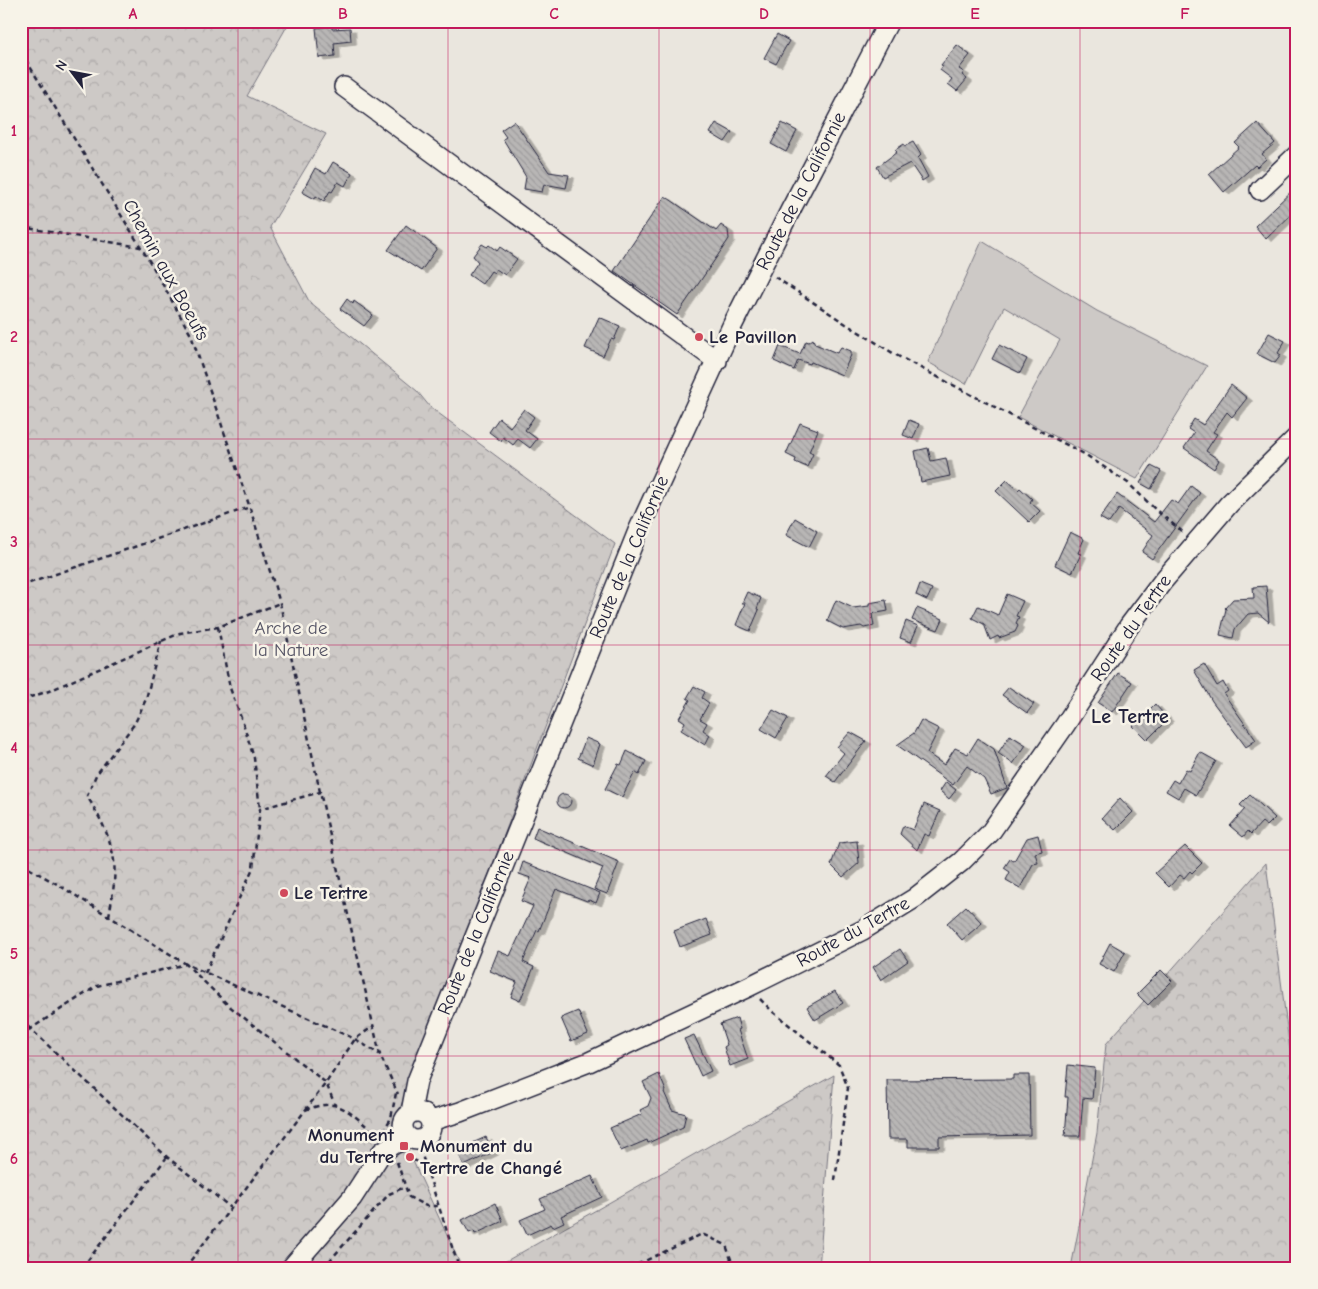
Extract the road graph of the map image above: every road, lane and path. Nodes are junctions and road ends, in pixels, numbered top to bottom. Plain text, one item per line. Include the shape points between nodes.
1 (889, 21) edge
2 (21, 52) edge
3 (344, 87) dead end
4 (1297, 156) edge
5 (1260, 190) dead end
6 (21, 226) edge
7 (140, 247) junction
8 (761, 268) junction
9 (716, 361) junction
10 (1297, 437) edge
11 (250, 507) junction
12 (1195, 541) junction
13 (21, 586) edge
14 (280, 603) junction
15 (218, 627) junction
16 (161, 641) junction
17 (21, 700) edge
18 (320, 792) junction
19 (260, 809) junction
20 (21, 864) edge
21 (109, 916) junction
22 (186, 964) junction
23 (205, 973) junction
24 (748, 987) junction
25 (21, 1020) edge
26 (375, 1025) junction
27 (21, 1035) edge
28 (355, 1039) junction
29 (380, 1055) junction
30 (326, 1083) junction
31 (335, 1105) junction
32 (304, 1110) junction
33 (410, 1128) junction
34 (390, 1152) junction
35 (167, 1157) junction
36 (425, 1164) junction
37 (835, 1180) dead end
38 (405, 1188) junction
39 (440, 1206) junction
40 (230, 1207) junction
41 (21, 1233) edge
42 (32, 1268) edge
43 (82, 1268) edge
44 (185, 1268) edge
45 (291, 1268) edge
46 (323, 1268) edge
47 (459, 1268) edge
48 (630, 1268) edge
49 (734, 1268) edge

1 - 8 street, Route de la Californie
2 - 7 path, Chemin aux Boeufs
3 - 9 street
4 - 5 street
6 - 7 path
7 - 11 path, Chemin aux Boeufs via 191,335
8 - 9 street, Route de la Californie
8 - 12 path via 896,355 1086,455 1128,483
9 - 33 street, Route de la Californie via 600,622 417,1081
10 - 12 street, Route du Tertre
11 - 13 path
11 - 14 path, Chemin aux Boeufs
12 - 24 street, Route du Tertre via 1129,626 1057,738 990,833 961,862 863,930
14 - 15 path
14 - 18 path, Chemin aux Boeufs
15 - 16 path via 180,633
15 - 19 path via 230,688 254,758
16 - 17 path via 49,691
16 - 21 path via 146,699 135,722 96,775 87,796 102,821 114,861
18 - 19 path
18 - 26 path, Chemin aux Boeufs
19 - 23 path via 254,868
20 - 21 path
21 - 22 path
22 - 23 path
22 - 27 path via 97,986
22 - 30 path via 228,1005
23 - 28 path
24 - 33 street, Route du Tertre via 589,1062 460,1112 431,1121 425,1113 416,1111
24 - 37 path via 773,1012 839,1065 848,1088
25 - 35 path
26 - 28 path
26 - 29 path, Chemin aux Boeufs
28 - 29 path
28 - 30 path
29 - 34 path, Chemin aux Boeufs via 397,1091 391,1118
30 - 31 path
30 - 32 path
31 - 32 path
31 - 34 path via 360,1120
32 - 40 path
33 - 34 street
33 - 36 path
34 - 36 path
34 - 38 path
34 - 45 street
35 - 40 path
35 - 43 path
36 - 39 path
38 - 39 path via 409,1197 426,1206
38 - 46 path via 389,1194
39 - 47 path
40 - 44 path
41 - 42 path
48 - 49 path via 702,1234 726,1244

